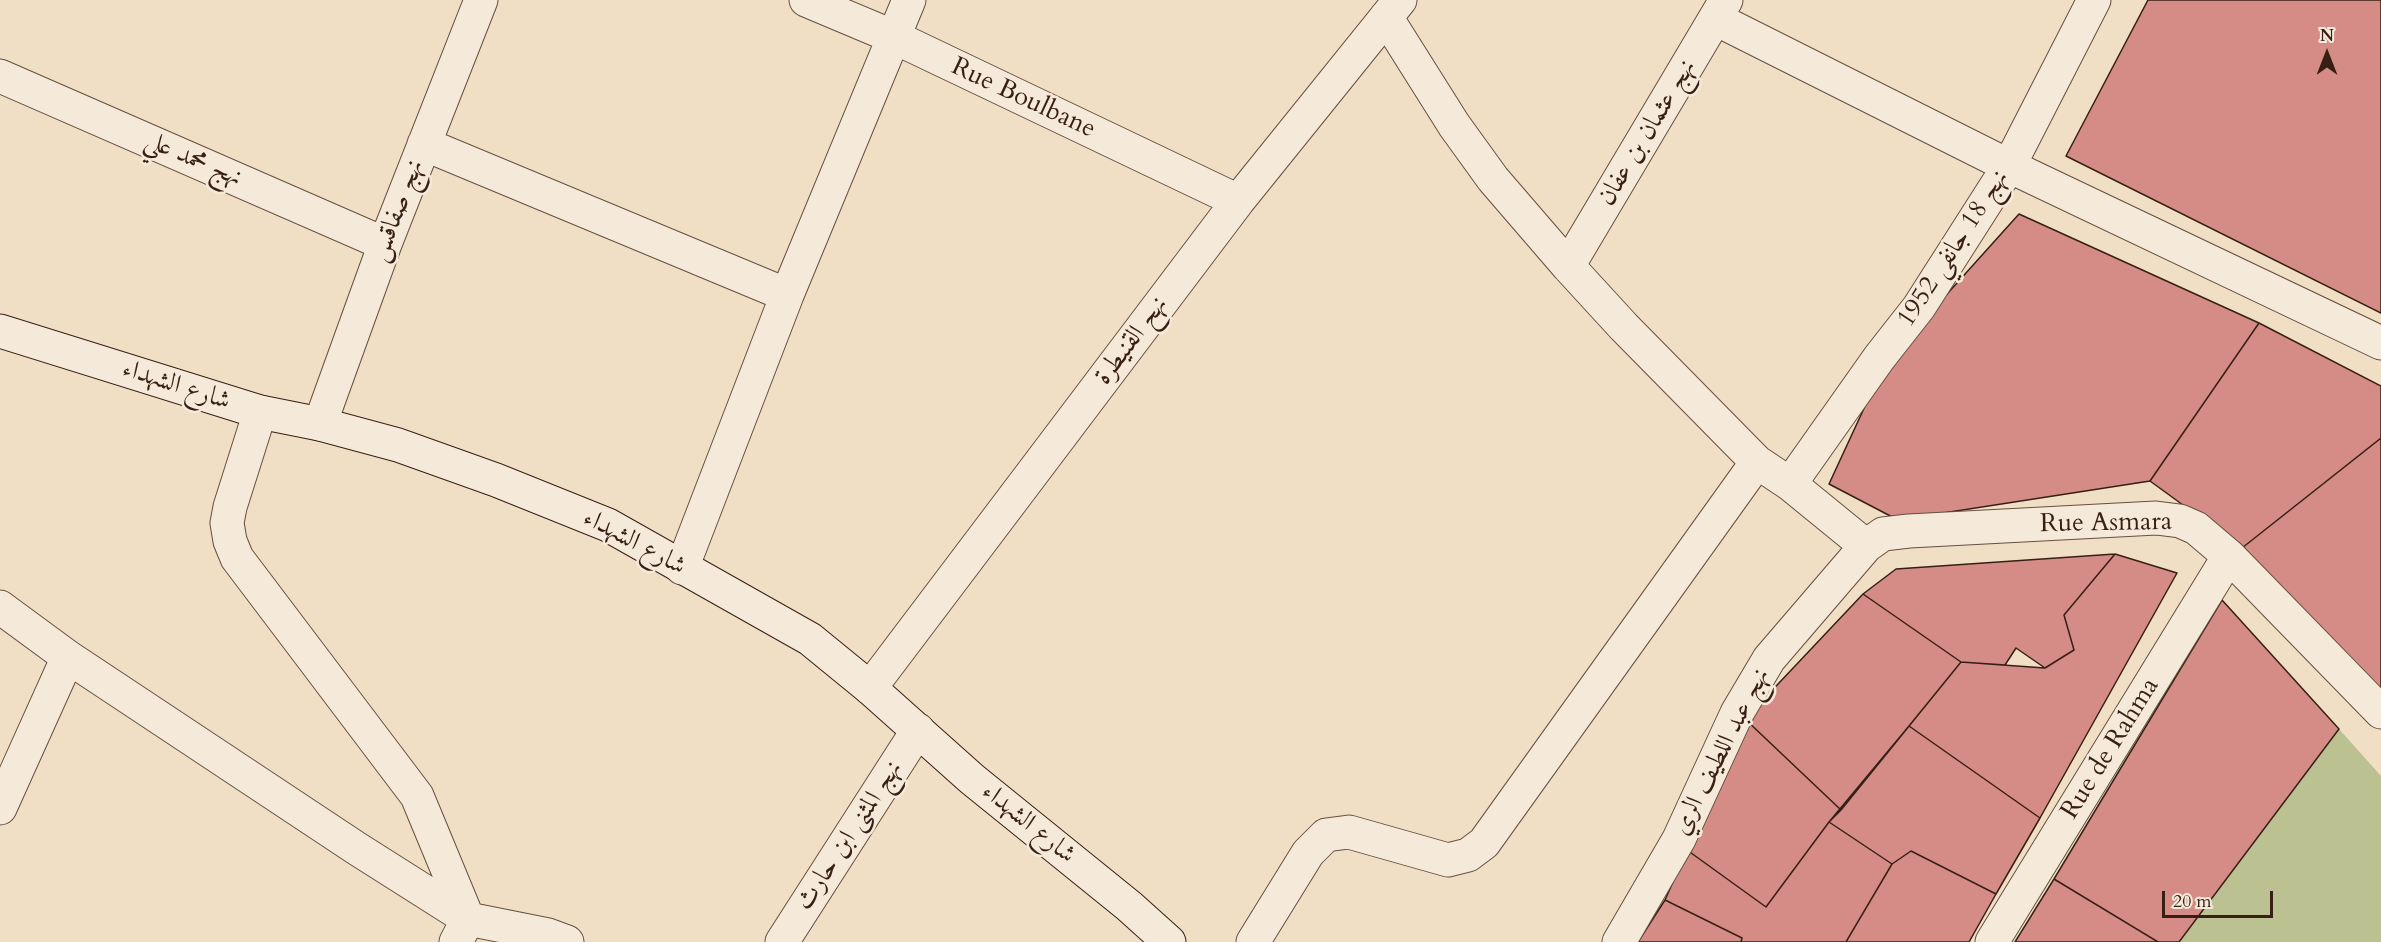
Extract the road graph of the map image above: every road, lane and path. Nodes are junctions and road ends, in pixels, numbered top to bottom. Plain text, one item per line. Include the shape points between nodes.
1 (481, 0) edge
2 (806, 0) edge
3 (909, 0) edge
4 (2094, 0) edge
5 (1393, 8) edge
6 (1721, 10) edge
7 (894, 37) junction
8 (0, 76) edge
9 (424, 144) junction
10 (2009, 166) junction
11 (1238, 201) junction
12 (385, 243) junction
13 (1568, 266) junction
14 (787, 295) junction
15 (0, 332) edge
16 (2381, 343) edge
17 (260, 412) junction
18 (320, 424) junction
19 (1757, 462) junction
20 (1790, 484) junction
21 (1866, 546) junction
22 (2229, 556) junction
23 (682, 568) junction
24 (0, 607) edge
25 (68, 657) junction
26 (870, 688) junction
27 (2381, 712) edge
28 (918, 730) junction
29 (0, 808) edge
30 (462, 931) edge
31 (567, 942) edge
32 (782, 942) edge
33 (1169, 942) edge
34 (1252, 942) edge
35 (1619, 942) edge
36 (1992, 942) edge

1 - 9 street, نهج صفاقس
2 - 7 street, Rue Boulbane
3 - 7 street
4 - 10 street, نهج 18 جانفي 1952
5 - 11 street, نهح القنيطرة
5 - 13 street via 1454,125 1493,179
6 - 10 street
6 - 13 street, نهج عثمان بن عفان
7 - 11 street, Rue Boulbane
7 - 14 street
8 - 12 street, نهج محمد علي
9 - 12 street, نهج صفاقس
9 - 14 street
10 - 16 street
10 - 20 street, نهج 18 جانفي 1952 via 1919,307
11 - 26 street, نهح القنيطرة
12 - 18 street, نهج صفاقس
13 - 19 street
14 - 23 street
15 - 17 street, شارع الشهداء
17 - 18 street, شارع الشهداء
17 - 30 street via 230,507 230,541 237,558 417,796
18 - 23 street, شارع الشهداء via 398,445 496,480 608,525
19 - 20 street
19 - 34 street via 1484,843 1468,855 1448,860 1349,832 1326,835 1308,853
20 - 21 street
21 - 22 street, Rue Asmara via 1883,534 1909,531 2156,518 2196,528
21 - 35 street, نهج عبد اللطيف الري via 1763,668 1737,713 1679,839
22 - 27 street, Rue Asmara
22 - 36 street, Rue de Rahma
23 - 26 street, شارع الشهداء via 810,639
24 - 25 street
25 - 29 street
25 - 30 street via 356,848
26 - 28 street, شارع الشهداء
28 - 32 street, نهج المثنى ابن حارث
28 - 33 street, شارع الشهداء
30 - 31 street via 548,935

